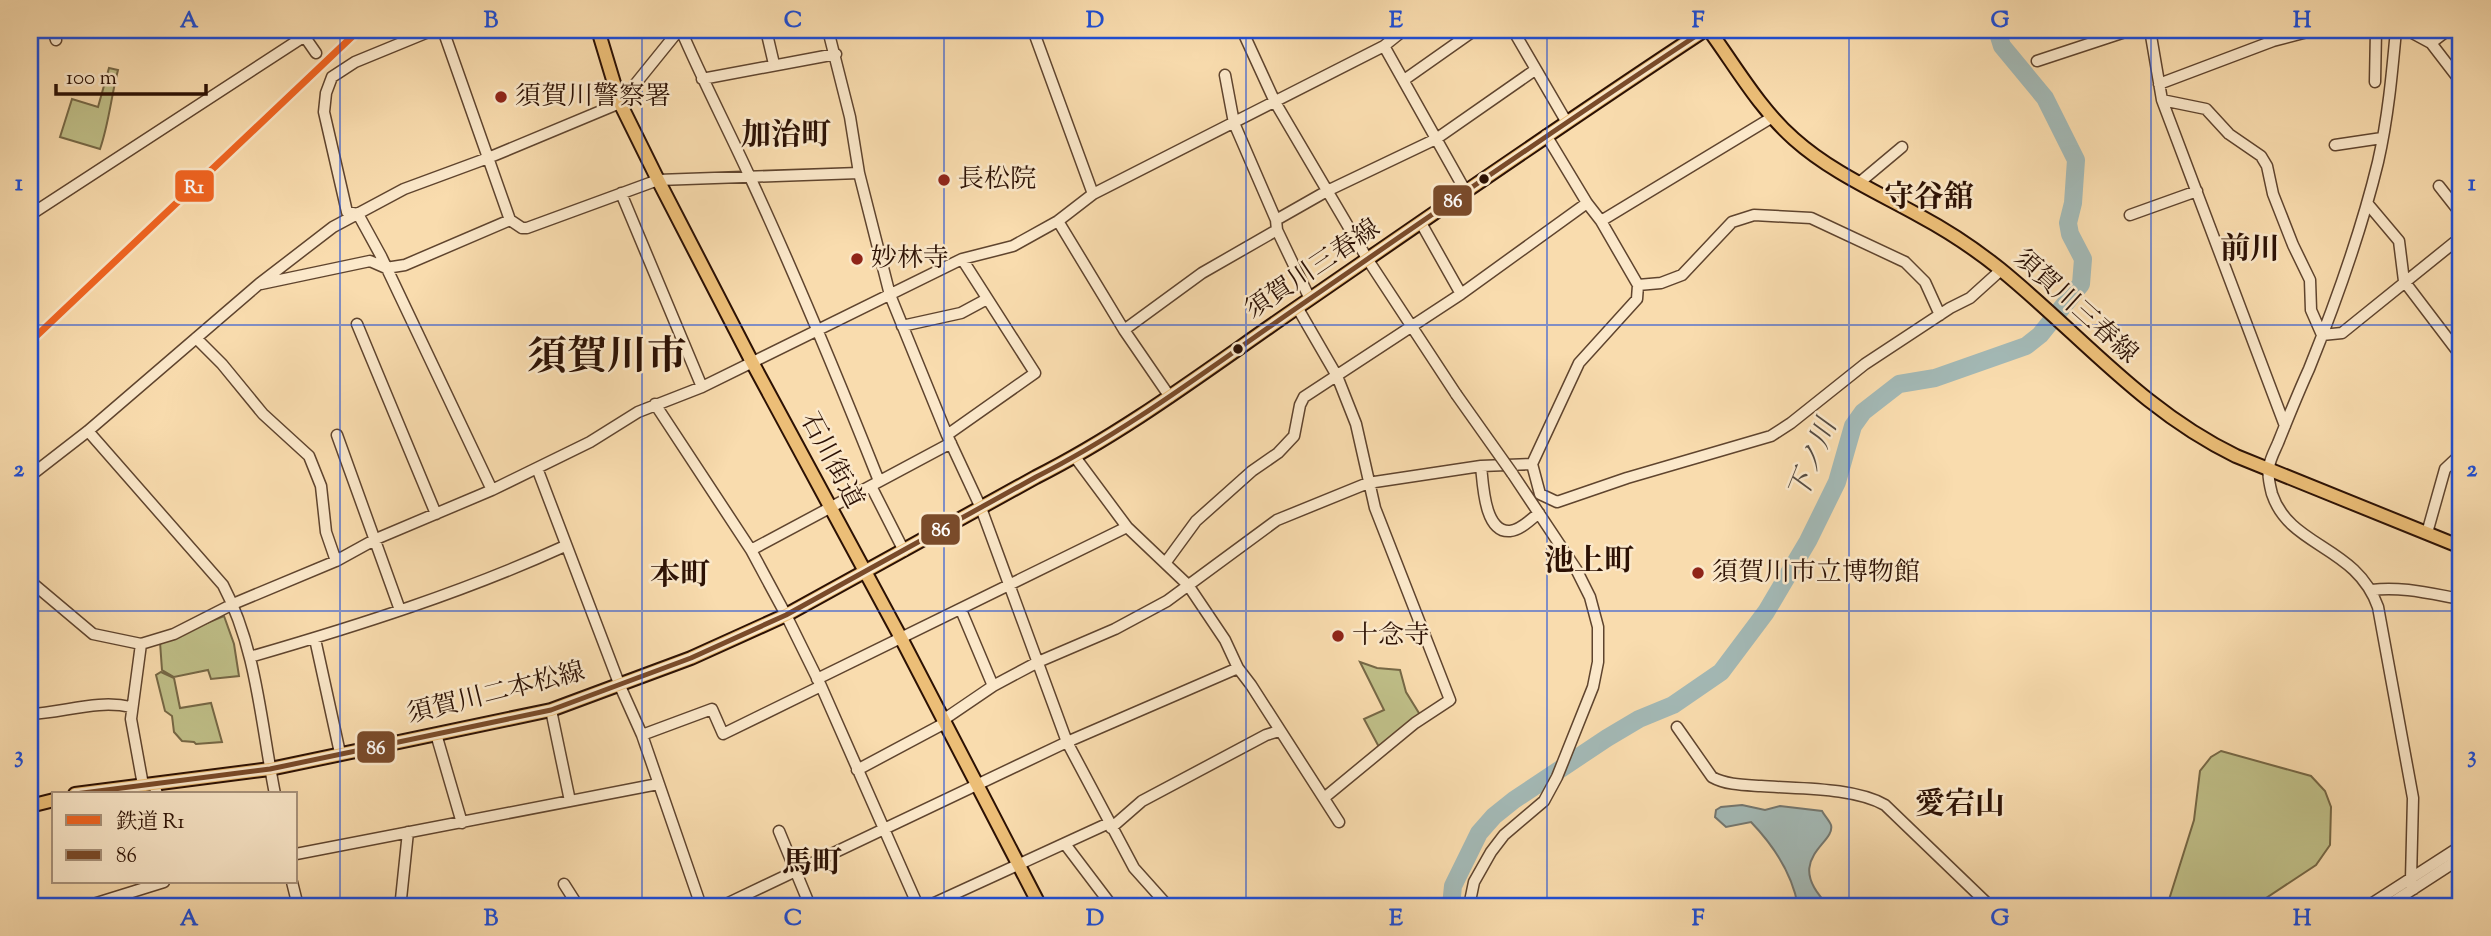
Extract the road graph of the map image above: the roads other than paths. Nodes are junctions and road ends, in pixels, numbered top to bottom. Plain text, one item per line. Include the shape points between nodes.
1 (314, 30) edge
2 (433, 30) edge
3 (443, 30) edge
4 (598, 30) edge
5 (680, 30) edge
6 (766, 30) edge
7 (828, 30) edge
8 (1033, 30) edge
9 (1242, 30) edge
10 (1404, 30) edge
11 (1475, 30) edge
12 (1513, 30) edge
13 (1707, 30) edge
14 (2131, 30) edge
15 (2150, 30) edge
16 (2315, 30) edge
17 (2376, 30) edge
18 (2396, 30) edge
19 (2407, 30) edge
20 (2448, 30) edge
21 (302, 34) edge
22 (2431, 43) junction
23 (1384, 46) junction
24 (316, 53) dead end
25 (836, 54) junction
26 (2037, 61) dead end
27 (774, 64) junction
28 (1535, 70) junction
29 (1225, 75) dead end
30 (702, 79) junction
31 (1404, 80) junction
32 (2375, 82) dead end
33 (2461, 82) edge
34 (2159, 84) junction
35 (2162, 100) junction
36 (1275, 102) junction
37 (620, 103) junction
38 (1772, 118) junction
39 (1566, 121) junction
40 (1234, 123) junction
41 (1546, 135) junction
42 (2382, 138) junction
43 (1436, 139) junction
44 (2335, 145) dead end
45 (1902, 147) dead end
46 (488, 158) junction
47 (859, 173) junction
48 (749, 176) junction
49 (658, 180) junction
50 (1859, 183) junction
51 (2439, 186) dead end
52 (1328, 191) junction
53 (2197, 191) junction
54 (1466, 192) junction
55 (621, 193) junction
56 (1093, 194) junction
57 (1587, 203) junction
58 (2367, 203) junction
59 (358, 214) junction
60 (2461, 214) edge
61 (30, 215) edge
62 (2130, 215) dead end
63 (510, 220) junction
64 (1601, 221) junction
65 (1058, 222) junction
66 (1421, 223) junction
67 (1277, 225) junction
68 (2461, 237) edge
69 (962, 259) junction
70 (1368, 260) junction
71 (386, 268) junction
72 (2001, 270) junction
73 (2404, 281) junction
74 (259, 284) junction
75 (1638, 285) junction
76 (1461, 294) junction
77 (890, 295) junction
78 (988, 299) junction
79 (1310, 299) junction
80 (1297, 307) junction
81 (1940, 315) junction
82 (357, 324) dead end
83 (902, 326) junction
84 (1412, 328) junction
85 (817, 330) junction
86 (1124, 330) junction
87 (2322, 335) junction
88 (196, 338) junction
89 (2461, 356) edge
90 (752, 362) junction
91 (1337, 376) junction
92 (702, 387) junction
93 (1170, 397) junction
94 (655, 404) junction
95 (2285, 426) junction
96 (88, 431) junction
97 (337, 435) dead end
98 (949, 439) junction
99 (2461, 454) edge
100 (1075, 457) junction
101 (1532, 464) junction
102 (1482, 466) junction
103 (2269, 467) junction
104 (537, 468) junction
105 (30, 476) edge
106 (1368, 483) junction
107 (875, 484) junction
108 (492, 490) junction
109 (830, 508) junction
110 (981, 508) junction
111 (1539, 513) junction
112 (436, 514) junction
113 (1127, 527) junction
114 (2427, 533) junction
115 (376, 540) junction
116 (565, 546) junction
117 (2461, 547) edge
118 (751, 550) junction
119 (904, 551) junction
120 (336, 561) junction
121 (1166, 562) junction
122 (864, 571) junction
123 (30, 580) edge
124 (1011, 584) junction
125 (1188, 585) junction
126 (2372, 590) junction
127 (2461, 599) edge
128 (233, 604) junction
129 (400, 610) junction
130 (961, 610) junction
131 (786, 615) junction
132 (901, 638) junction
133 (314, 639) junction
134 (141, 644) junction
135 (250, 657) junction
136 (1038, 662) junction
137 (1237, 668) junction
138 (819, 682) junction
139 (620, 685) junction
140 (993, 685) junction
141 (131, 707) junction
142 (551, 710) junction
143 (30, 714) edge
144 (944, 722) junction
145 (1677, 727) dead end
146 (1279, 731) junction
147 (436, 734) junction
148 (642, 734) junction
149 (1067, 742) junction
150 (340, 753) junction
151 (270, 769) junction
152 (857, 769) junction
153 (658, 784) junction
154 (975, 785) junction
155 (151, 788) edge
156 (100, 792) edge
157 (275, 792) edge
158 (1324, 798) junction
159 (52, 800) edge
160 (570, 801) junction
161 (30, 806) edge
162 (1339, 822) dead end
163 (462, 823) junction
164 (1110, 826) junction
165 (883, 829) junction
166 (779, 831) dead end
167 (408, 832) junction
168 (1065, 844) junction
169 (2461, 846) edge
170 (298, 854) edge
171 (2461, 858) edge
172 (1018, 866) junction
173 (797, 870) junction
174 (158, 884) edge
175 (292, 884) edge
176 (564, 884) dead end
177 (2412, 884) junction
178 (87, 906) edge
179 (298, 906) edge
180 (403, 906) edge
181 (578, 906) edge
182 (701, 906) edge
183 (722, 906) edge
184 (810, 906) edge
185 (918, 906) edge
186 (928, 906) edge
187 (1040, 906) edge
188 (1112, 906) edge
189 (1168, 906) edge
190 (1469, 906) edge
191 (1990, 906) edge
192 (2368, 906) edge
193 (2387, 906) edge

1 - 21 street
2 - 59 street via 355,62 332,77 324,112 347,212
3 - 46 street
4 - 37 main road, 石川街道
5 - 30 street
5 - 37 street
6 - 27 street
7 - 25 street
8 - 56 street
9 - 36 street
10 - 23 street
11 - 31 street
12 - 28 street
13 - 38 main road, 須賀川三春線
13 - 39 main road, 須賀川三春線
14 - 26 street
15 - 34 street
16 - 34 street
17 - 32 street
18 - 42 street
19 - 22 street
20 - 22 street
21 - 24 street
21 - 61 street
22 - 33 street
23 - 31 street
23 - 36 street
25 - 27 street
25 - 47 street
27 - 30 street
28 - 39 street
28 - 43 street
29 - 40 street
30 - 48 street
31 - 43 street
34 - 35 street
35 - 53 street
35 - 87 street via 2206,109 2229,134 2261,156 2310,280 2311,310
36 - 40 street
36 - 52 street
37 - 46 street
37 - 49 main road, 石川街道
38 - 50 main road, 須賀川三春線 via 1821,160
38 - 64 street
39 - 41 main road, 須賀川三春線
40 - 56 street
40 - 67 street
41 - 54 main road, 須賀川三春線
41 - 57 street
42 - 44 street
42 - 58 street
43 - 52 street
43 - 54 street
45 - 50 street
46 - 59 street via 404,189
46 - 63 street
47 - 48 street
47 - 77 street
48 - 49 street
48 - 85 street
49 - 55 street
49 - 90 main road, 石川街道
50 - 72 main road, 須賀川三春線 via 1968,244
51 - 60 street
52 - 67 street
52 - 70 street
53 - 62 street
53 - 95 street
54 - 66 main road, 須賀川三春線
55 - 63 street via 527,228
55 - 92 street
56 - 65 street
57 - 64 street
57 - 76 street
58 - 73 street via 2399,241
58 - 87 street
59 - 71 street
59 - 74 street via 333,227
63 - 71 street via 405,265
64 - 75 street
65 - 69 street via 1013,246
65 - 86 street
66 - 70 main road, 須賀川三春線
66 - 76 street
67 - 79 street
67 - 86 street
68 - 73 street
69 - 77 street
69 - 78 street
70 - 79 main road, 須賀川三春線
70 - 84 street
71 - 74 street via 370,261
71 - 108 street
72 - 81 street via 1970,298
72 - 103 main road, 須賀川三春線 via 2160,411 2215,446
73 - 87 street via 2342,333
73 - 89 street
74 - 88 street
75 - 81 street via 1682,275 1732,222 1754,215 1811,218 1905,262 1925,282
75 - 101 street via 1637,299 1579,363
76 - 84 street
77 - 83 street
77 - 85 street
78 - 83 street via 961,313
78 - 98 street via 1035,373
79 - 80 main road, 須賀川三春線
80 - 91 street
80 - 93 main road, 須賀川三春線
81 - 101 street via 1865,364 1771,436 1557,502 1540,494
82 - 112 street
83 - 98 street
84 - 91 street
84 - 111 street, bridge
85 - 90 street
85 - 107 street
86 - 93 street
87 - 95 street
88 - 96 street
88 - 120 street via 263,414 309,456 321,486 326,533
90 - 92 street
90 - 109 main road, 石川街道
91 - 106 street via 1356,424
91 - 121 street via 1304,397 1294,436 1196,521
92 - 94 street
93 - 100 main road, 須賀川三春線
94 - 104 street
94 - 118 street
95 - 103 street
96 - 105 street
96 - 128 street via 223,585
97 - 115 street
98 - 107 street
98 - 110 street
99 - 114 street via 2445,469
100 - 110 main road, 須賀川三春線
100 - 113 street
101 - 102 street
102 - 106 street
102 - 111 street via 1486,504 1492,521 1501,529 1522,526
103 - 114 main road, 須賀川三春線
103 - 126 street via 2272,493 2289,523 2334,552
104 - 108 street
104 - 116 street
106 - 125 street via 1277,520
106 - 158 street via 1450,700
107 - 109 street
107 - 119 street
108 - 112 street
109 - 118 street
109 - 122 main road, 石川街道
110 - 119 main road, 須賀川三春線
110 - 124 street
111 - 190 street via 1590,597 1598,626 1598,662 1593,687 1557,777 1544,801 1491,852
112 - 115 street
113 - 121 street
113 - 124 street
114 - 117 main road, 須賀川三春線
115 - 120 street
115 - 129 street
116 - 129 street
116 - 139 street
118 - 131 street
119 - 122 main road, 須賀川三春線
120 - 128 street
121 - 125 street
122 - 131 main road, 須賀川二本松線
122 - 132 main road, 石川街道
123 - 134 street via 93,634
124 - 130 street
124 - 136 street
125 - 136 street via 1115,629
125 - 137 street via 1225,640
126 - 127 street via 2407,590
126 - 177 street via 2383,626 2413,799
128 - 134 street via 174,634
128 - 135 street
129 - 133 street
130 - 132 street
130 - 140 street
131 - 138 street
131 - 139 main road, 須賀川二本松線
132 - 138 street
132 - 144 main road, 石川街道
133 - 135 street
133 - 150 street
134 - 141 street
135 - 151 street
136 - 140 street
136 - 149 street
137 - 146 street
137 - 149 street
138 - 148 street via 723,734 712,709
138 - 152 street
139 - 142 main road, 須賀川二本松線
139 - 148 street
140 - 144 street
141 - 143 street via 83,706
141 - 155 street
142 - 147 main road, 須賀川二本松線
142 - 160 street
144 - 152 street
144 - 154 main road, 石川街道
145 - 191 street via 1717,779 1876,800
146 - 158 street
146 - 164 street via 1142,801
147 - 150 main road, 須賀川二本松線
147 - 163 street
148 - 153 street
149 - 154 street
149 - 164 street
150 - 151 main road, 須賀川二本松線
151 - 155 main road, 須賀川二本松線
151 - 157 street
152 - 165 street
153 - 160 street
153 - 182 street
154 - 165 street
154 - 172 main road, 石川街道
155 - 156 main road, 須賀川二本松線
158 - 162 street
159 - 161 main road
160 - 163 street
163 - 167 street
164 - 168 street
164 - 189 street via 1134,868
165 - 173 street
165 - 185 street
166 - 173 street
167 - 170 street
167 - 180 street
168 - 172 street
168 - 188 street
169 - 177 street
171 - 177 street
172 - 186 street
172 - 187 main road, 石川街道
173 - 183 street
173 - 184 street
174 - 178 street
175 - 179 street
176 - 181 street
177 - 192 street
177 - 193 street

